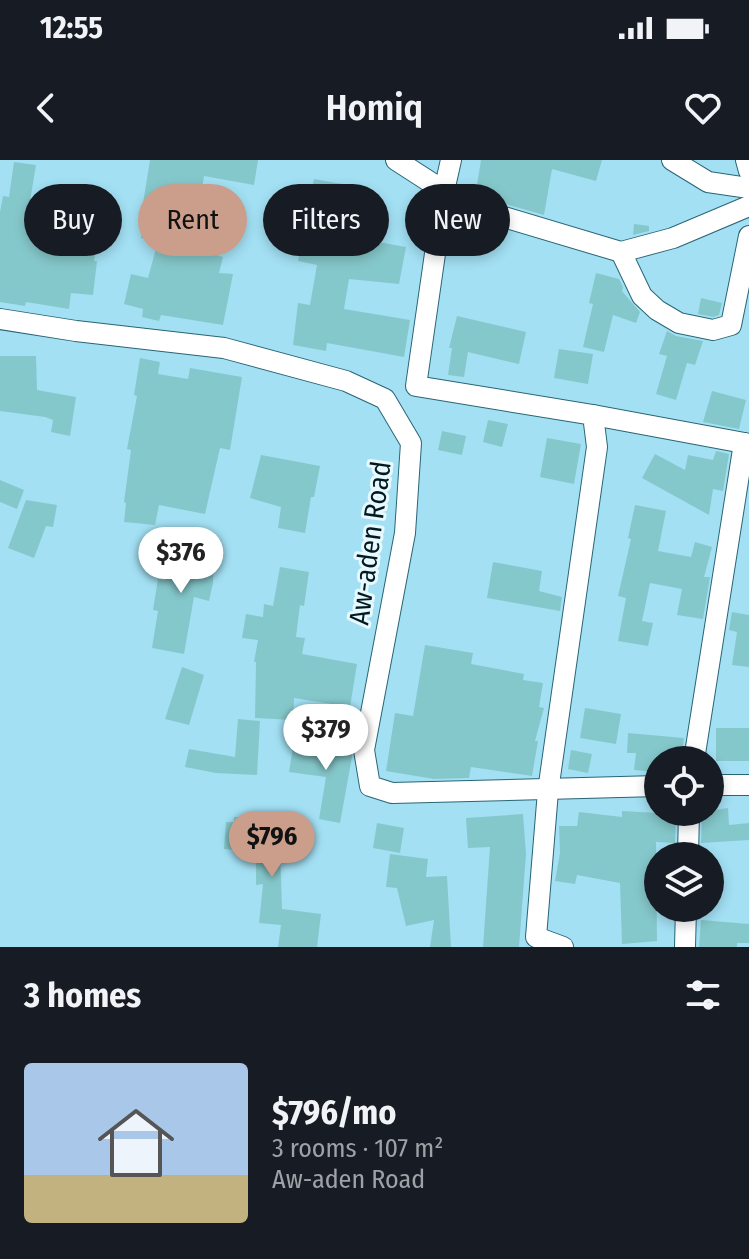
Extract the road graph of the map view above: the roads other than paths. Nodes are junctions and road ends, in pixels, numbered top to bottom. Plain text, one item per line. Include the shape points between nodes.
1 (396, 160) edge
2 (451, 160) edge
3 (672, 160) edge
4 (746, 160) edge
5 (749, 171) edge
6 (433, 184) edge
7 (446, 184) edge
8 (749, 188) edge
9 (749, 206) edge
10 (510, 219) edge
11 (749, 236) edge
12 (621, 252) junction
13 (435, 256) edge
14 (0, 319) edge
15 (593, 415) junction
16 (746, 443) edge
17 (696, 746) edge
18 (724, 785) edge
19 (749, 785) edge
20 (644, 787) edge
21 (548, 791) junction
22 (686, 922) edge
23 (563, 947) edge
24 (685, 947) edge

1 - 6 street
2 - 7 street
3 - 8 street via 708,182
4 - 5 street
9 - 12 street via 673,238
10 - 12 street
11 - 12 street via 731,325 713,330 679,323 657,310 642,296
13 - 15 street via 416,386
14 - 21 street, Aw-aden Road via 224,348 346,381 385,399 411,443 405,533 364,750 370,786 392,793
15 - 16 street
15 - 21 street via 597,447
16 - 17 street
18 - 19 street
20 - 21 street
21 - 23 street via 536,937
22 - 24 street

